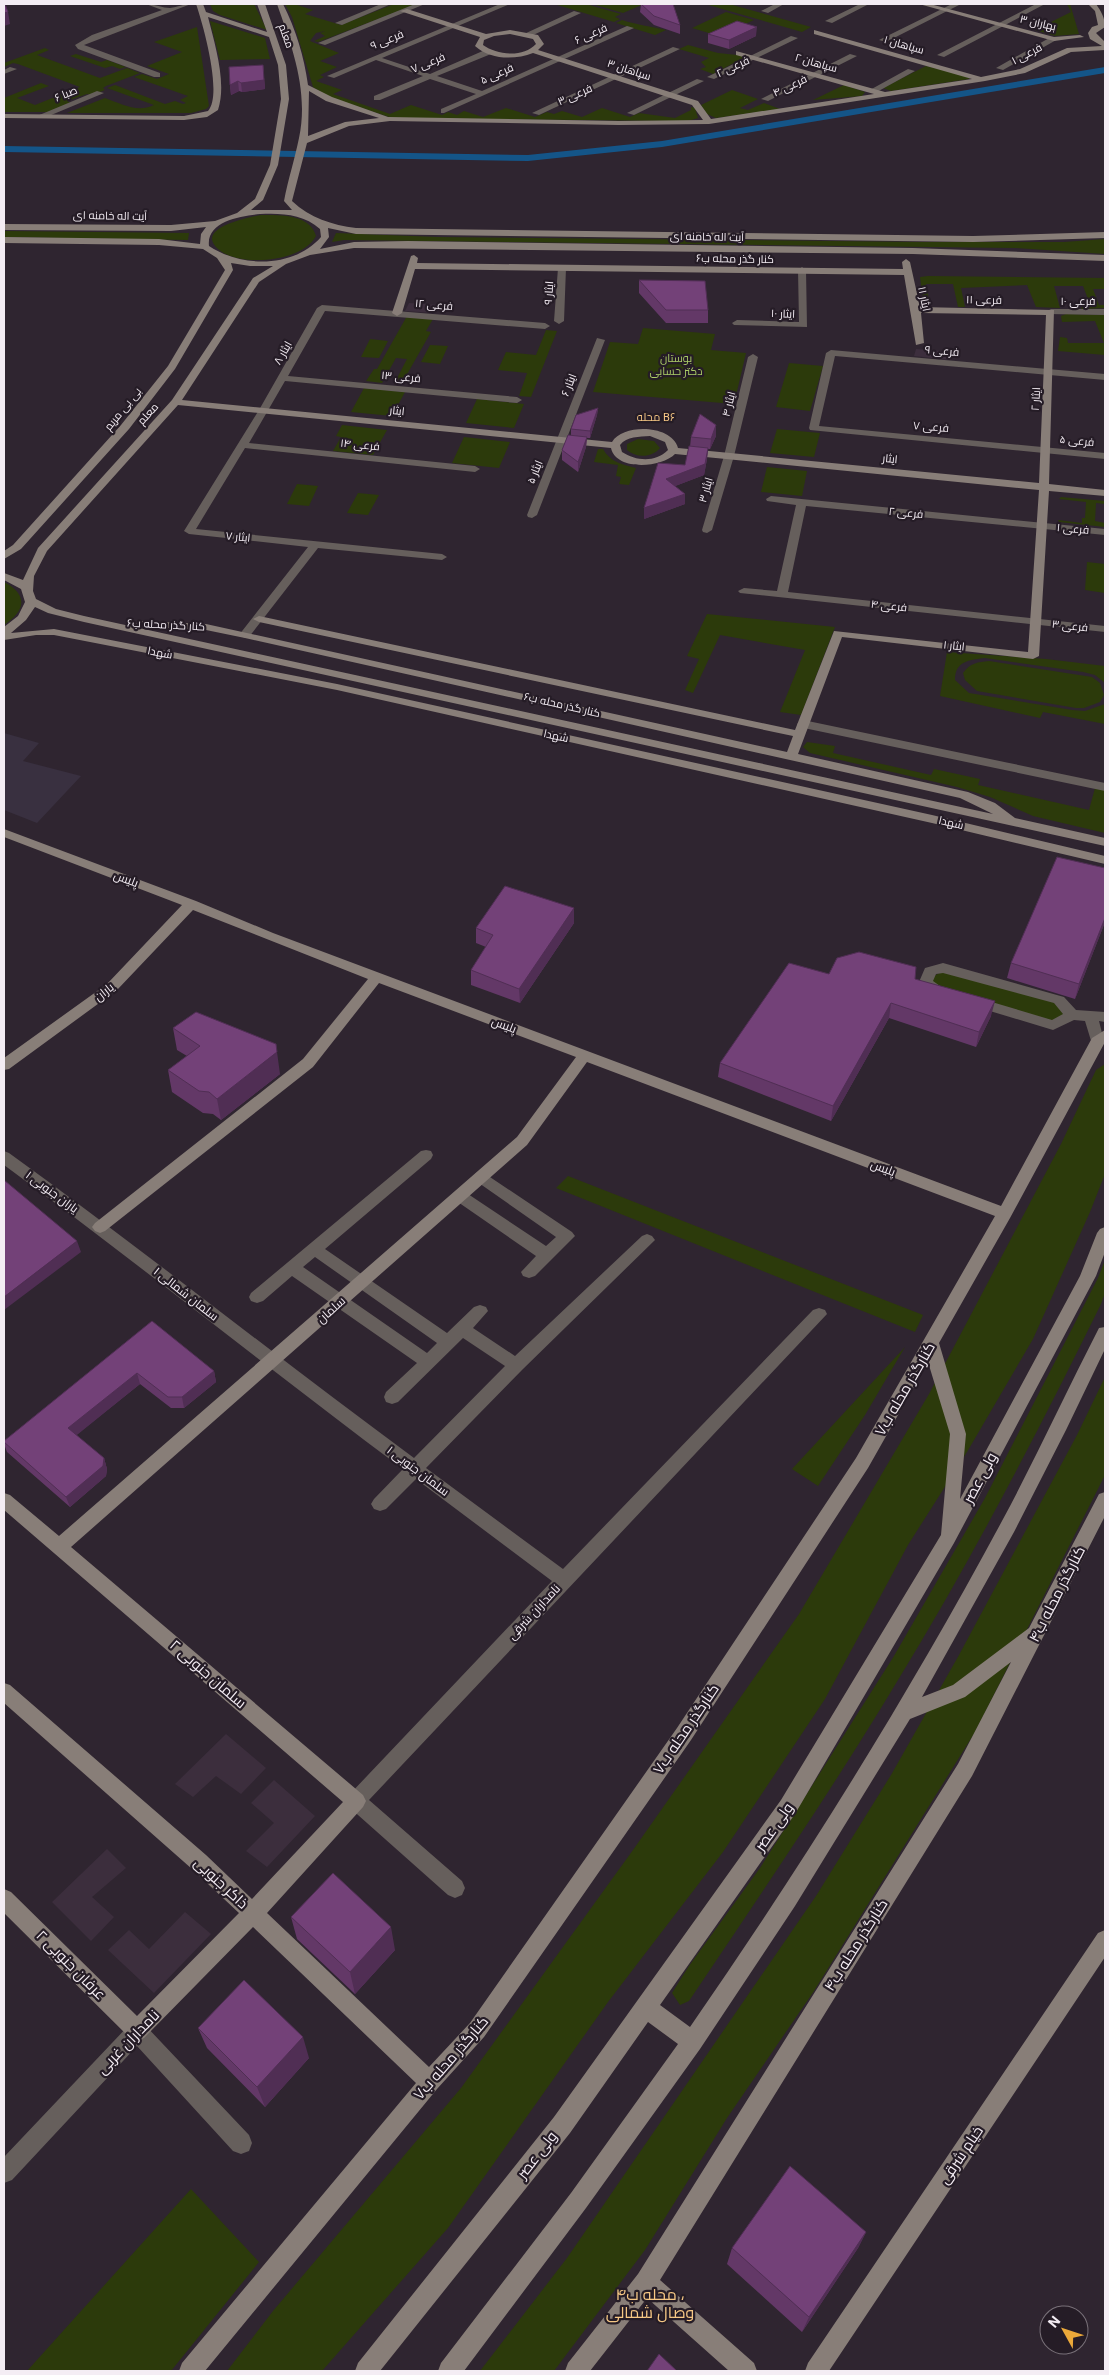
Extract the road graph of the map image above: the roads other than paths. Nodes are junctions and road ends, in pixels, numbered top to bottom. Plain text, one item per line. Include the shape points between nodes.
1 (149, 4) edge
2 (187, 4) edge
3 (200, 4) edge
4 (261, 4) edge
5 (280, 4) edge
6 (387, 4) edge
7 (421, 4) edge
8 (506, 4) edge
9 (780, 4) edge
10 (865, 4) edge
11 (922, 4) edge
12 (956, 4) edge
13 (1041, 4) edge
14 (1092, 4) edge
15 (168, 10) junction
16 (404, 10) junction
17 (945, 10) junction
18 (765, 11) dead end
19 (577, 13) dead end
20 (204, 14) junction
21 (829, 21) dead end
22 (339, 23) dead end
23 (1104, 23) edge
24 (999, 25) junction
25 (453, 26) junction
26 (630, 28) dead end
27 (816, 32) dead end
28 (1092, 33) junction
29 (528, 34) junction
30 (273, 36) junction
31 (485, 36) junction
32 (794, 38) dead end
33 (1058, 39) junction
34 (883, 40) dead end
35 (322, 42) dead end
36 (1076, 44) junction
37 (1104, 47) edge
38 (676, 49) dead end
39 (533, 51) junction
40 (488, 52) junction
41 (739, 53) dead end
42 (941, 55) dead end
43 (755, 56) junction
44 (853, 56) dead end
45 (376, 58) junction
46 (560, 60) junction
47 (282, 65) junction
48 (302, 65) junction
49 (1000, 68) dead end
50 (12, 69) dead end
51 (911, 71) dead end
52 (4, 72) edge
53 (816, 74) junction
54 (157, 75) dead end
55 (430, 75) junction
56 (331, 76) dead end
57 (615, 77) junction
58 (711, 77) dead end
59 (985, 80) junction
60 (700, 81) dead end
61 (305, 86) junction
62 (872, 91) junction
63 (100, 93) dead end
64 (484, 94) junction
65 (670, 95) junction
66 (886, 95) junction
67 (377, 98) dead end
68 (765, 98) dead end
69 (444, 111) dead end
70 (536, 113) dead end
71 (631, 113) dead end
72 (4, 116) edge
73 (41, 116) junction
74 (390, 119) junction
75 (709, 122) junction
76 (301, 146) junction
77 (241, 213) junction
78 (301, 214) junction
79 (316, 221) junction
80 (216, 223) junction
81 (4, 227) edge
82 (1105, 236) edge
83 (4, 240) edge
84 (366, 245) junction
85 (205, 247) junction
86 (310, 253) junction
87 (222, 258) junction
88 (729, 258) dead end
89 (739, 258) dead end
90 (1105, 258) edge
91 (291, 260) junction
92 (837, 260) dead end
93 (886, 260) dead end
94 (411, 266) junction
95 (562, 268) junction
96 (802, 270) junction
97 (907, 272) junction
98 (322, 308) joint
99 (916, 310) junction
100 (1051, 312) junction
101 (1105, 312) edge
102 (397, 314) junction
103 (559, 320) dead end
104 (737, 323) dead end
105 (545, 326) dead end
106 (600, 340) dead end
107 (919, 342) dead end
108 (753, 357) dead end
109 (1050, 372) junction
110 (1105, 377) edge
111 (282, 378) junction
112 (517, 400) dead end
113 (176, 402) junction
114 (264, 410) junction
115 (814, 428) joint
116 (562, 440) junction
117 (242, 445) junction
118 (615, 445) junction
119 (1046, 450) junction
120 (673, 451) junction
121 (729, 456) junction
122 (1105, 456) edge
123 (475, 470) dead end
124 (1044, 487) junction
125 (1105, 492) edge
126 (771, 499) dead end
127 (802, 502) junction
128 (532, 515) dead end
129 (1041, 526) junction
130 (707, 530) dead end
131 (1105, 532) edge
132 (315, 545) junction
133 (17, 547) junction
134 (42, 550) junction
135 (4, 556) edge
136 (442, 557) dead end
137 (4, 576) edge
138 (744, 591) dead end
139 (30, 595) junction
140 (782, 595) junction
141 (84, 618) junction
142 (259, 619) junction
143 (101, 622) junction
144 (1035, 622) junction
145 (1105, 629) edge
146 (4, 632) edge
147 (68, 635) junction
148 (245, 635) junction
149 (4, 636) edge
150 (507, 711) junction
151 (498, 724) junction
152 (801, 729) junction
153 (791, 756) junction
154 (1105, 787) edge
155 (1014, 823) junction
156 (4, 833) edge
157 (1105, 842) edge
158 (1105, 860) edge
159 (191, 904) junction
160 (377, 977) junction
161 (1072, 1015) junction
162 (1098, 1017) edge
163 (1101, 1038) edge
164 (585, 1055) junction
165 (4, 1065) edge
166 (426, 1155) dead end
167 (4, 1157) edge
168 (481, 1177) junction
169 (460, 1196) junction
170 (1005, 1214) junction
171 (100, 1227) junction
172 (1105, 1233) edge
173 (647, 1240) dead end
174 (314, 1249) junction
175 (547, 1255) junction
176 (292, 1268) junction
177 (529, 1272) dead end
178 (361, 1283) junction
179 (257, 1297) dead end
180 (341, 1301) junction
181 (480, 1311) dead end
182 (819, 1314) dead end
183 (462, 1329) junction
184 (1105, 1333) edge
185 (447, 1342) junction
186 (931, 1343) junction
187 (272, 1362) junction
188 (428, 1362) junction
189 (516, 1366) junction
190 (392, 1398) dead end
191 (415, 1468) junction
192 (1105, 1499) edge
193 (4, 1500) edge
194 (380, 1504) dead end
195 (948, 1538) junction
196 (59, 1547) junction
197 (564, 1580) junction
198 (1039, 1630) junction
199 (4, 1691) edge
200 (904, 1713) junction
201 (356, 1801) junction
202 (455, 1888) dead end
203 (4, 1899) edge
204 (253, 1913) junction
205 (1105, 1940) edge
206 (645, 2006) junction
207 (137, 2031) junction
208 (693, 2042) junction
209 (430, 2082) junction
210 (241, 2143) dead end
211 (4, 2172) edge
212 (646, 2282) junction
213 (190, 2371) edge
214 (366, 2371) edge
215 (449, 2371) edge
216 (576, 2371) edge
217 (746, 2371) edge
218 (816, 2371) edge

1 - 15 street
2 - 15 street
3 - 20 street
4 - 30 street, معلم
5 - 48 street, معلم
6 - 22 street
7 - 16 street
8 - 25 street
9 - 18 street
10 - 21 street
11 - 17 street, بهاران ۳
12 - 17 street
13 - 24 street
14 - 23 street
15 - 54 street via 79,45
16 - 25 street
16 - 35 street
17 - 24 street, بهاران ۳
17 - 34 street
19 - 29 street
20 - 30 street
20 - 73 street via 215,71 217,105 212,111 184,118
23 - 28 street
24 - 33 street, بهاران ۳
24 - 42 street
25 - 31 street
25 - 45 street, فرعی ۹
26 - 46 street, فرعی ۶
27 - 59 street, سپاهان ۱
28 - 36 street
28 - 37 street
29 - 31 street via 510,32
29 - 39 street via 539,40 540,44
30 - 47 street, معلم
31 - 40 street via 478,42
32 - 43 street
33 - 36 street, بهاران ۳
33 - 49 street, فرعی ۱
36 - 37 street
36 - 59 street via 1022,70
38 - 57 street
39 - 40 street via 516,54
39 - 46 street, سپاهان ۳
40 - 55 street, فرعی ۷
41 - 43 street, سپاهان ۲
43 - 53 street, سپاهان ۲
43 - 58 street, فرعی ۲
44 - 53 street
45 - 55 street
45 - 56 street, فرعی ۹
46 - 57 street, سپاهان ۳
46 - 64 street, فرعی ۵
47 - 48 street
47 - 77 street, معلم via 284,99 274,165 259,200
48 - 61 street, معلم
50 - 52 street
51 - 62 street
53 - 62 street, سپاهان ۲
53 - 68 street, فرعی ۴
55 - 64 street
55 - 67 street, فرعی ۷
57 - 65 street, سپاهان ۳
57 - 70 street, فرعی ۳
59 - 66 street
60 - 65 street, فرعی ۲
61 - 74 street via 329,99
61 - 76 street, معلم
62 - 66 street, سپاهان ۲
63 - 73 street, صبا ۶
64 - 69 street, فرعی ۵
65 - 71 street
65 - 75 street, سپاهان ۳ via 694,103
66 - 75 street
72 - 73 street
74 - 75 street via 619,124
74 - 76 street via 348,124 322,132
76 - 78 street, معلم via 288,201
77 - 78 street
77 - 80 street, آیت اله خامنه ای
78 - 79 street, آیت اله خامنه ای
79 - 82 street, آیت اله خامنه ای via 356,231 973,239
79 - 86 street via 324,228 325,236
80 - 81 street, آیت اله خامنه ای via 171,228
80 - 85 street via 206,231
83 - 85 street, آیت اله خامنه ای via 159,242
84 - 86 street, آیت اله خامنه ای
84 - 90 street, آیت اله خامنه ای via 913,251
84 - 94 street via 420,254
85 - 87 street
86 - 91 street, آیت اله خامنه ای
87 - 91 street via 254,264
87 - 133 street, بی بی مریم via 229,270 172,367 125,427
88 - 89 street, کنار گذر محله ب۶
90 - 97 street, ایثار ۱۱ via 1049,262 901,261
91 - 113 street, معلم via 256,280
92 - 93 street
94 - 95 street
94 - 102 street
95 - 96 street
95 - 103 street, ایثار ۹
96 - 97 street
96 - 104 street, ایثار ۱۰ via 804,325
97 - 99 street, ایثار ۱۱
98 - 102 street, فرعی ۱۲
98 - 111 street, ایثار ۸
99 - 100 street, فرعی ۱۱
99 - 107 street, ایثار ۱۱
100 - 101 street, فرعی ۱۰
100 - 109 street, ایثار ۲
102 - 105 street, فرعی ۱۲
106 - 116 street, ایثار ۶
108 - 121 street, ایثار ۴
109 - 110 street, فرعی ۹
109 - 115 street, فرعی ۹ via 831,353
109 - 119 street, ایثار ۲
111 - 112 street, فرعی ۱۳
111 - 114 street, ایثار ۸
113 - 114 street, ایثار
113 - 134 street, معلم
114 - 116 street, ایثار
114 - 117 street, ایثار ۷
115 - 119 street, فرعی ۷
116 - 118 street, ایثار
116 - 128 street, ایثار ۵
117 - 123 street, فرعی ۱۴
117 - 132 street, ایثار ۷ via 189,531
118 - 120 street via 617,453 636,462 663,459
118 - 120 street via 631,434 650,433 666,438 671,442
119 - 122 street, فرعی ۵
119 - 124 street, ایثار ۲
120 - 121 street, ایثار
121 - 124 street, ایثار
121 - 130 street, ایثار ۳
124 - 125 street, ایثار
124 - 129 street, ایثار ۱
126 - 127 street, فرعی ۲
127 - 129 street, فرعی ۲
127 - 140 street
129 - 131 street, فرعی ۱
129 - 144 street, ایثار ۱
132 - 136 street
132 - 142 street
133 - 134 street via 32,552
133 - 135 street, بی بی مریم
134 - 139 street, معلم via 29,576
137 - 139 street, شهدا via 20,583
138 - 140 street, فرعی ۴
139 - 141 street, شهدا via 52,610
139 - 146 street, معلم via 29,610 23,619
140 - 144 street, فرعی ۴
141 - 143 street, شهدا
141 - 147 street
142 - 148 street
142 - 152 street
143 - 148 street, کنار گذر محله ب۶ via 206,627
143 - 150 street, شهدا
144 - 145 street, فرعی ۳
144 - 152 street, ایثار ۱ via 1033,656 838,633
147 - 149 street, شهدا via 36,632
147 - 151 street, شهدا via 337,687
148 - 153 street, کنار گذر محله ب۶
150 - 151 street
150 - 155 street, شهدا
151 - 158 street, شهدا
152 - 153 street, ایثار ۱
152 - 154 street
153 - 155 street, کنار گذر محله ب۶ via 964,795 991,806
155 - 157 street, شهدا
156 - 159 street, پلیس
159 - 160 street, پلیس
159 - 165 street, یاران via 112,986
160 - 164 street, پلیس
160 - 171 street via 308,1063
161 - 161 street via 1059,1000 942,968 930,972 926,982 937,991 1053,1025
161 - 162 street
162 - 163 street
163 - 170 street, کنارگذر محله ب۷
164 - 168 street, سلمان via 522,1141
164 - 170 street, پلیس
166 - 174 street
167 - 171 street, یاران جنوبی ۱
168 - 169 street, سلمان
168 - 175 street via 567,1236
169 - 175 street
169 - 178 street, سلمان
170 - 186 street, کنارگذر محله ب۷
171 - 187 street, سلمان شمالی ۱
172 - 195 street, ولی عصر via 1088,1276
173 - 189 street
174 - 176 street
174 - 178 street
175 - 177 street
176 - 179 street
176 - 180 street
178 - 180 street, سلمان
178 - 185 street
180 - 187 street, سلمان
180 - 188 street
181 - 183 street
182 - 197 street, نامداران شرقی
183 - 185 street
183 - 189 street
184 - 200 street via 994,1555
185 - 188 street
186 - 195 street via 958,1434
186 - 209 street, کنارگذر محله ب۷ via 862,1463 684,1734 477,2030
187 - 191 street, سلمان جنوبی ۱
187 - 196 street, سلمان
188 - 190 street
189 - 191 street
191 - 194 street
191 - 197 street, سلمان جنوبی ۱
192 - 198 street, کنارگذر محله ب۴
193 - 196 street, سلمان جنوبی ۲
195 - 206 street, ولی عصر via 788,1807
196 - 201 street, سلمان جنوبی ۲
197 - 201 street, نامداران شرقی
198 - 200 street via 959,1691
198 - 212 street, کنارگذر محله ب۴ via 965,1770
199 - 204 street, ذاکر جنوبی
200 - 208 street
201 - 202 street
201 - 204 street, نامداران شرقی
203 - 207 street, عرفان جنوبی ۲
204 - 207 street, نامداران غربی
204 - 209 street, ذاکر جنوبی
205 - 218 street, خیام شرقی
206 - 208 street
206 - 214 street, ولی عصر via 562,2125
207 - 210 street
207 - 211 street, نامداران غربی
208 - 215 street via 613,2156
209 - 213 street, کنارگذر محله ب۷
212 - 216 street, کنارگذر محله ب۴
212 - 217 street

